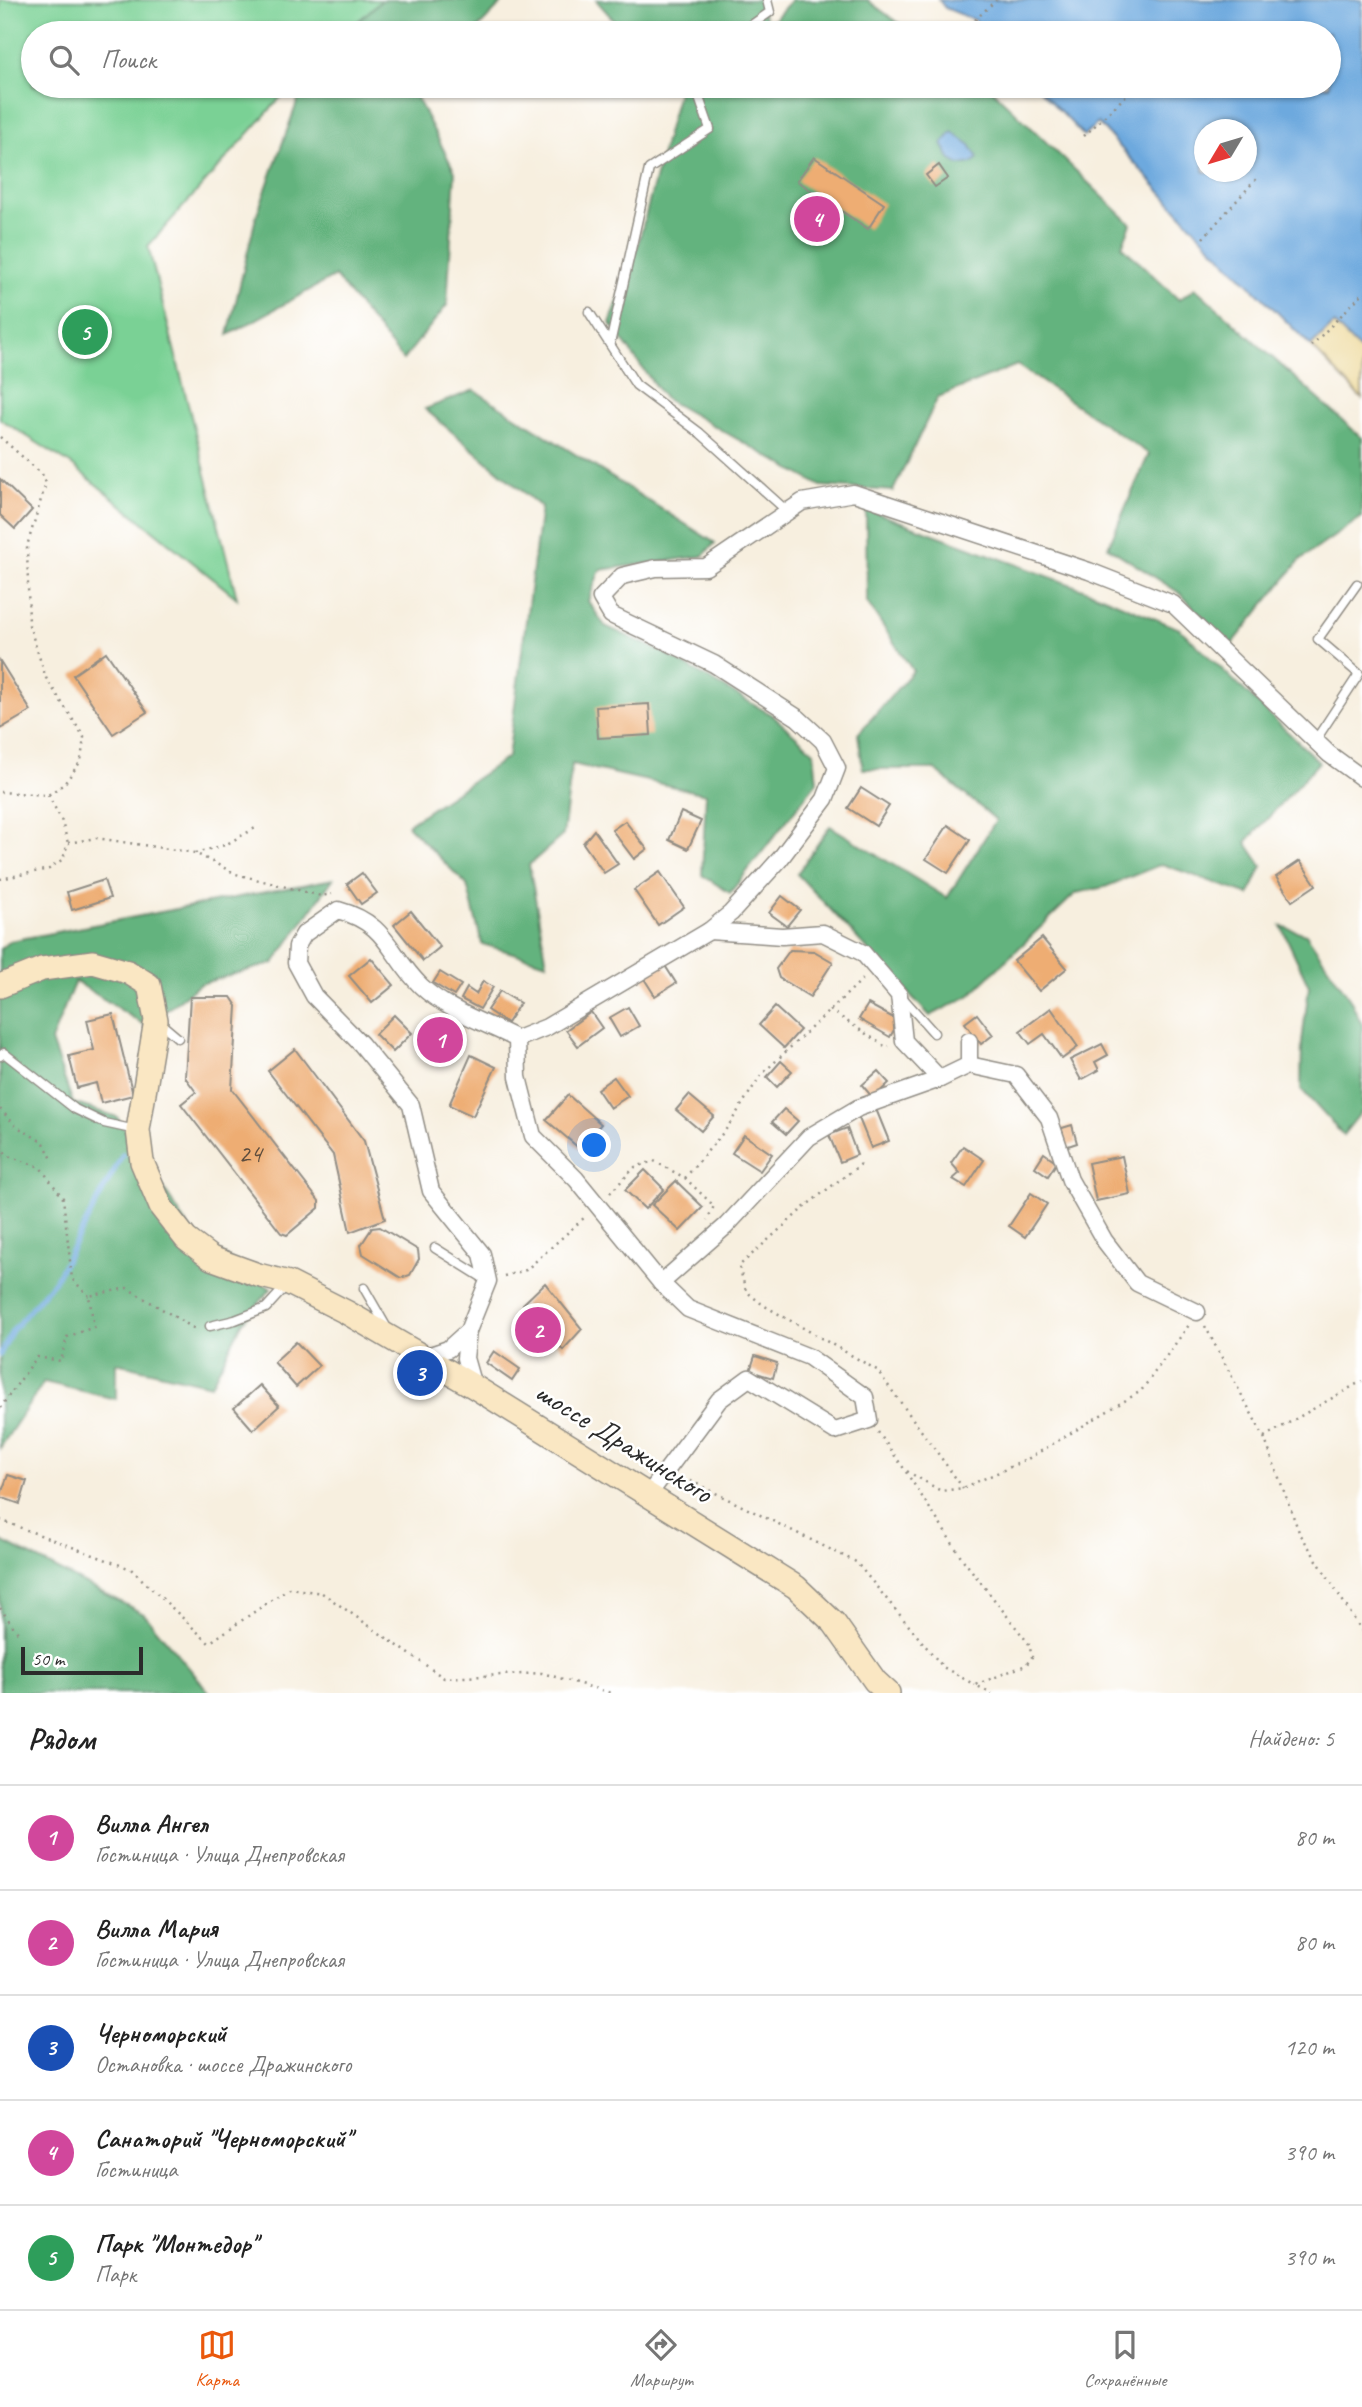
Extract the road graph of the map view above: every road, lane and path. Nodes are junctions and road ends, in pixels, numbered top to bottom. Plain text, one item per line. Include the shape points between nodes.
1 (767, 0) edge
2 (996, 0) edge
3 (975, 20) dead end
4 (757, 21) edge
5 (699, 98) edge
6 (1124, 98) edge
7 (1084, 136) dead end
8 (1258, 177) dead end
9 (1203, 238) dead end
10 (1362, 295) edge
11 (589, 312) dead end
12 (610, 344) junction
13 (1311, 346) dead end
14 (0, 437) edge
15 (788, 512) junction
16 (1357, 584) dead end
17 (1315, 741) junction
18 (1362, 778) edge
19 (0, 792) edge
20 (48, 795) junction
21 (257, 827) dead end
22 (68, 843) junction
23 (195, 853) junction
24 (0, 878) edge
25 (338, 910) junction
26 (709, 931) junction
27 (875, 967) junction
28 (0, 986) edge
29 (900, 995) junction
30 (830, 1010) junction
31 (156, 1020) junction
32 (934, 1033) dead end
33 (178, 1038) dead end
34 (517, 1039) junction
35 (904, 1041) junction
36 (970, 1041) dead end
37 (0, 1056) edge
38 (968, 1065) junction
39 (940, 1079) junction
40 (0, 1110) edge
41 (138, 1130) junction
42 (0, 1146) edge
43 (52, 1159) dead end
44 (862, 1164) dead end
45 (685, 1178) junction
46 (598, 1206) junction
47 (714, 1206) dead end
48 (435, 1248) dead end
49 (488, 1281) junction
50 (289, 1283) junction
51 (661, 1283) junction
52 (365, 1287) dead end
53 (89, 1296) junction
54 (1198, 1312) junction
55 (210, 1326) dead end
56 (195, 1329) dead end
57 (468, 1331) junction
58 (394, 1340) junction
59 (424, 1357) junction
60 (1362, 1381) edge
61 (473, 1386) junction
62 (0, 1408) edge
63 (869, 1420) junction
64 (1264, 1437) junction
65 (905, 1470) junction
66 (963, 1488) junction
67 (649, 1494) junction
68 (0, 1520) edge
69 (0, 1608) edge
70 (1362, 1631) edge
71 (18, 1633) dead end
72 (975, 1685) junction
73 (611, 1693) edge
74 (888, 1693) edge
75 (992, 1693) edge

1 - 4 lane via 770,12
2 - 3 path
5 - 12 lane via 710,129 649,169
6 - 7 path
8 - 9 path
10 - 13 path
11 - 12 lane
12 - 15 lane via 636,385 700,433
14 - 20 path via 42,474 46,483 27,546 29,625 46,678 84,737 81,761 64,784
15 - 17 street via 802,502 854,493 1089,571 1173,604
15 - 26 street via 706,567 656,568 622,576 601,598 611,615 714,664 798,719 823,741 837,768 825,799 780,859
16 - 17 lane via 1318,639 1359,674
17 - 18 street
19 - 20 path
20 - 22 path
21 - 23 path via 226,845
22 - 23 path via 96,838
22 - 24 path via 63,859 49,869
23 - 25 path via 236,874 321,896 338,893
25 - 34 street via 376,927 421,986 465,1016
25 - 49 street via 304,934 297,946 296,963 314,996 411,1105 431,1191 482,1254
26 - 27 street via 782,936 823,933 863,953
26 - 34 street via 547,1027
27 - 29 street
27 - 30 path
28 - 31 main road, шоссе Дражинского via 42,969 93,962 128,972 149,985
29 - 32 lane
29 - 35 street
30 - 35 path via 886,1047
30 - 45 path via 761,1075 727,1128
31 - 33 lane
31 - 41 main road, шоссе Дражинского
34 - 46 street via 518,1077 533,1136
35 - 39 street
36 - 38 street
37 - 41 lane via 4,1053 75,1108 104,1123
38 - 39 street
38 - 54 street via 1016,1076 1049,1118 1070,1180 1104,1240 1137,1283
39 - 51 street via 858,1108 809,1137 726,1226
40 - 43 path via 44,1143
41 - 50 main road, шоссе Дражинского via 142,1162 161,1207 186,1240 211,1258
42 - 53 path via 8,1156 40,1167 63,1198 72,1279
44 - 66 path via 808,1204 739,1266 746,1291 877,1370
45 - 46 path via 654,1161 635,1167
45 - 47 path
46 - 49 path via 526,1270
46 - 51 street
48 - 49 lane
49 - 57 street
50 - 55 lane via 266,1308
50 - 58 main road, шоссе Дражинского
51 - 63 street via 688,1309 808,1357 865,1397
52 - 58 lane
53 - 56 path via 127,1288
53 - 62 path via 93,1327 67,1337 61,1361 37,1357
54 - 64 path
54 - 66 path via 1141,1391 1026,1460
57 - 59 street via 448,1349
57 - 61 street via 465,1358
58 - 59 main road, шоссе Дражинского
59 - 61 main road, шоссе Дражинского
60 - 64 path
61 - 67 main road, шоссе Дражинского
63 - 65 path
63 - 67 street via 835,1430 749,1378 719,1400
64 - 70 path via 1299,1532
65 - 66 path via 941,1491
65 - 72 path via 964,1561 1029,1644 1032,1657 1026,1665
67 - 72 path via 691,1481 856,1562 943,1667
67 - 74 main road, шоссе Дражинского via 796,1587 834,1623
68 - 73 path via 131,1569 209,1643 289,1588 322,1593 444,1678 542,1673
69 - 71 path
72 - 75 path

